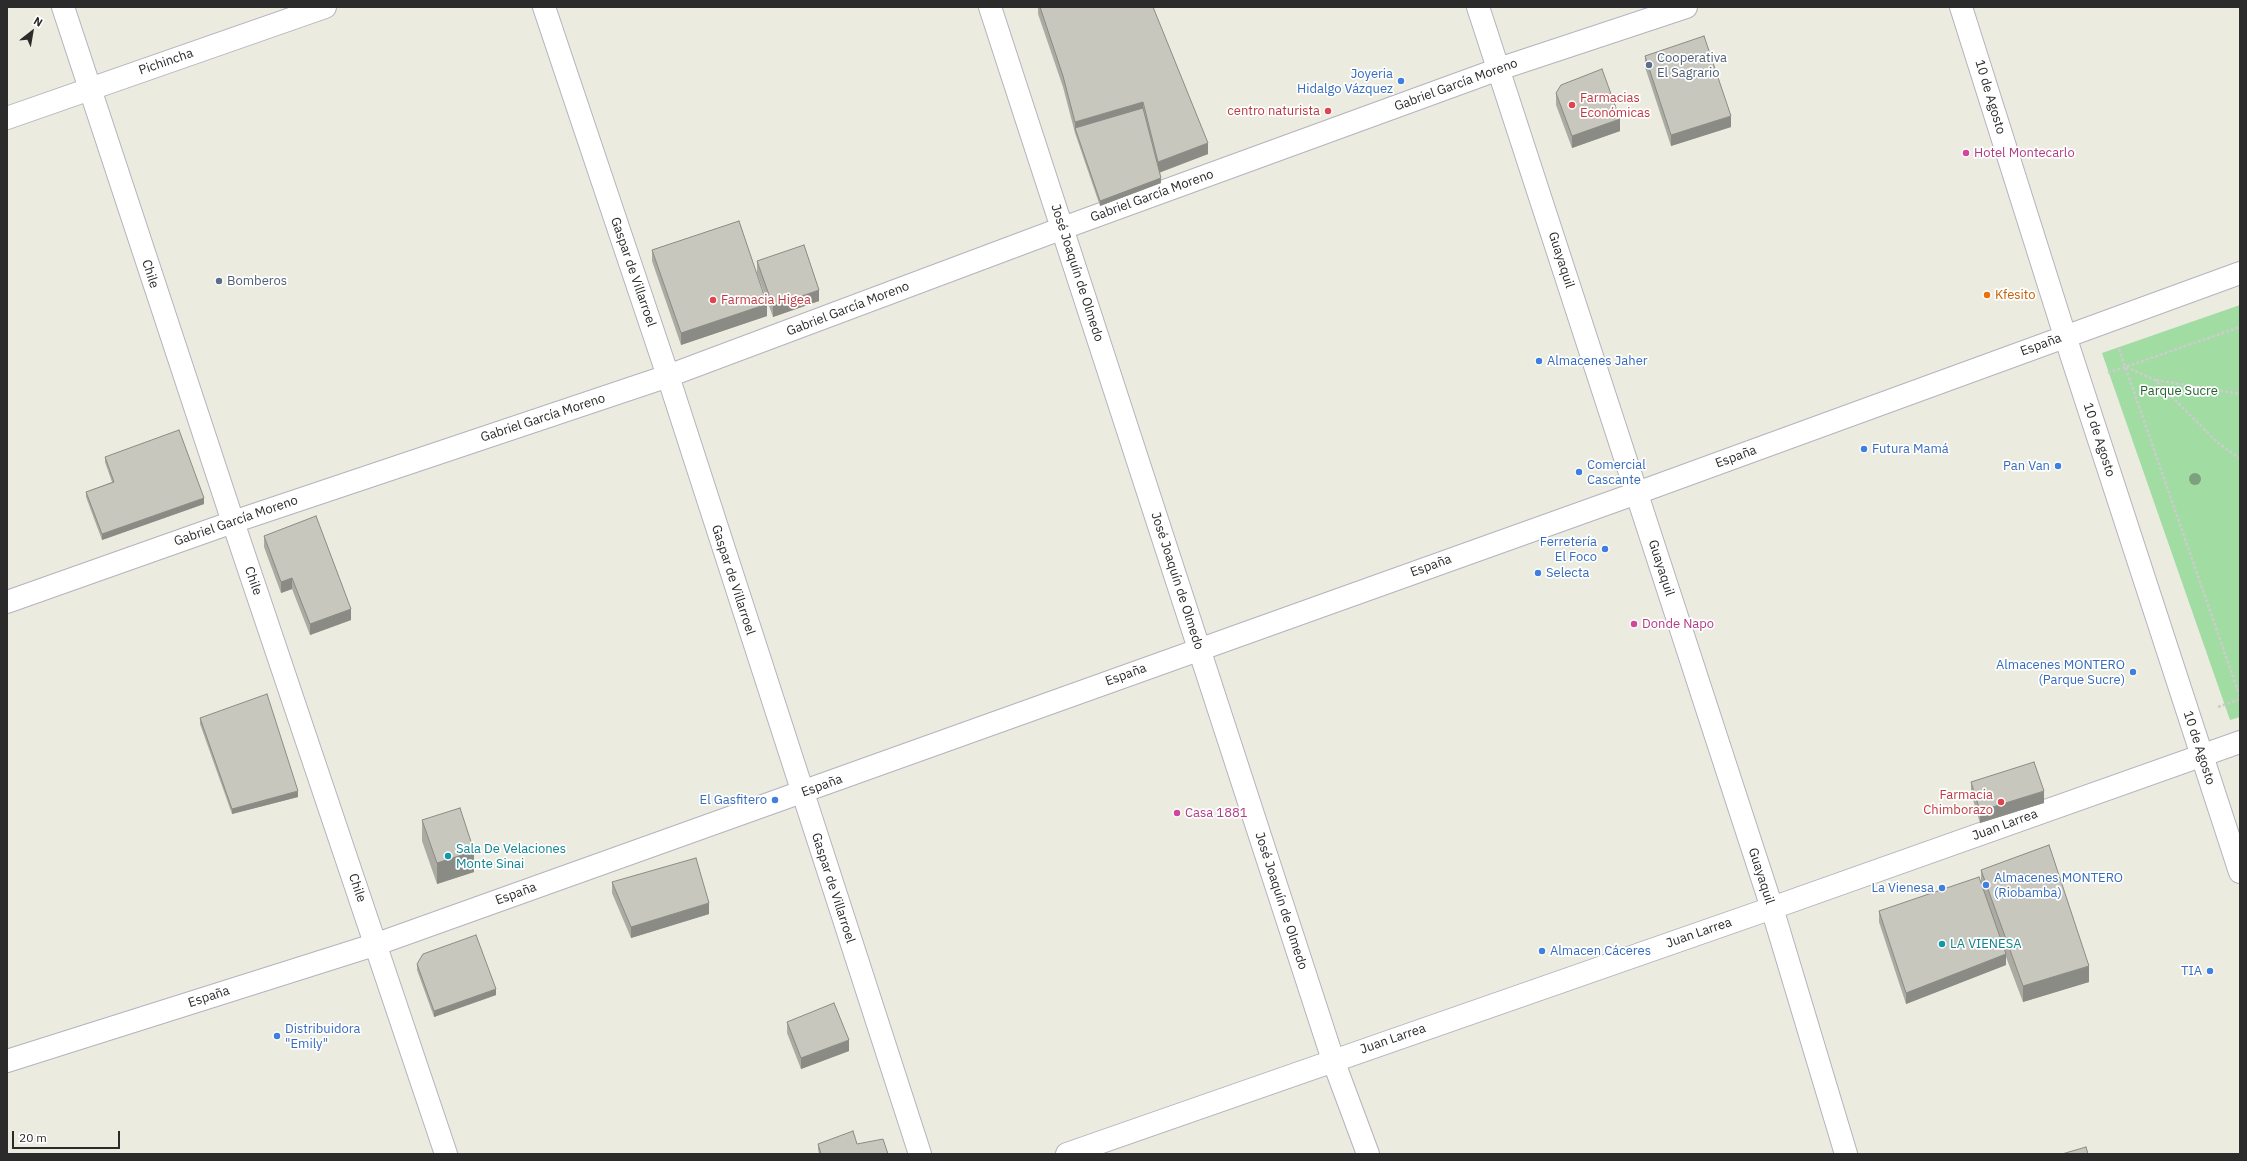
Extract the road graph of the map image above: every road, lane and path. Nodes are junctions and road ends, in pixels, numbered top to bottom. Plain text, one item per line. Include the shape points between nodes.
1 (63, 7) edge
2 (324, 7) edge
3 (544, 7) edge
4 (990, 7) edge
5 (1478, 7) edge
6 (1686, 7) edge
7 (1961, 7) edge
8 (1499, 70) junction
9 (89, 88) junction
10 (7, 118) edge
11 (1062, 228) junction
12 (2240, 273) edge
13 (2108, 321) junction
14 (2240, 327) edge
15 (2065, 336) junction
16 (2126, 367) junction
17 (668, 376) junction
18 (2155, 380) junction
19 (2080, 382) junction
20 (2240, 394) edge
21 (2240, 459) edge
22 (1637, 493) junction
23 (233, 522) junction
24 (7, 602) edge
25 (1199, 648) junction
26 (2240, 697) edge
27 (2240, 742) edge
28 (2200, 755) junction
29 (802, 793) junction
30 (2240, 872) edge
31 (1772, 908) junction
32 (377, 944) junction
33 (1333, 1060) junction
34 (7, 1061) edge
35 (446, 1154) edge
36 (920, 1154) edge
37 (1067, 1154) edge
38 (1368, 1154) edge
39 (1846, 1154) edge

1 - 9 street, Chile
2 - 9 street, Pichincha
3 - 17 street, Gaspar de Villarroel
4 - 11 street, José Joaquín de Olmedo
5 - 8 street, Guayaquil
6 - 8 street, Gabriel García Moreno
7 - 15 street, 10 de Agosto
8 - 11 street, Gabriel García Moreno
8 - 22 street, Guayaquil
9 - 10 street, Pichincha
9 - 23 street, Chile
11 - 17 street, Gabriel García Moreno
11 - 25 street, José Joaquín de Olmedo
12 - 13 street, España
13 - 15 street, España
13 - 16 path
14 - 16 path
15 - 19 street, 10 de Agosto
15 - 22 street, España
16 - 18 path
16 - 19 path
16 - 26 path
17 - 23 street, Gabriel García Moreno
17 - 29 street, Gaspar de Villarroel
18 - 20 path
18 - 21 path via 2217,442
19 - 28 street, 10 de Agosto
22 - 25 street, España
22 - 31 street, Guayaquil
23 - 24 street, Gabriel García Moreno
23 - 32 street, Chile
25 - 29 street, España
25 - 33 street, José Joaquín de Olmedo
27 - 28 street, Juan Larrea
28 - 30 street, 10 de Agosto
28 - 31 street, Juan Larrea
29 - 32 street, España
29 - 36 street, Gaspar de Villarroel
31 - 33 street, Juan Larrea
31 - 39 street, Guayaquil
32 - 34 street, España
32 - 35 street, Chile
33 - 37 street, Juan Larrea
33 - 38 street, José Joaquín de Olmedo

